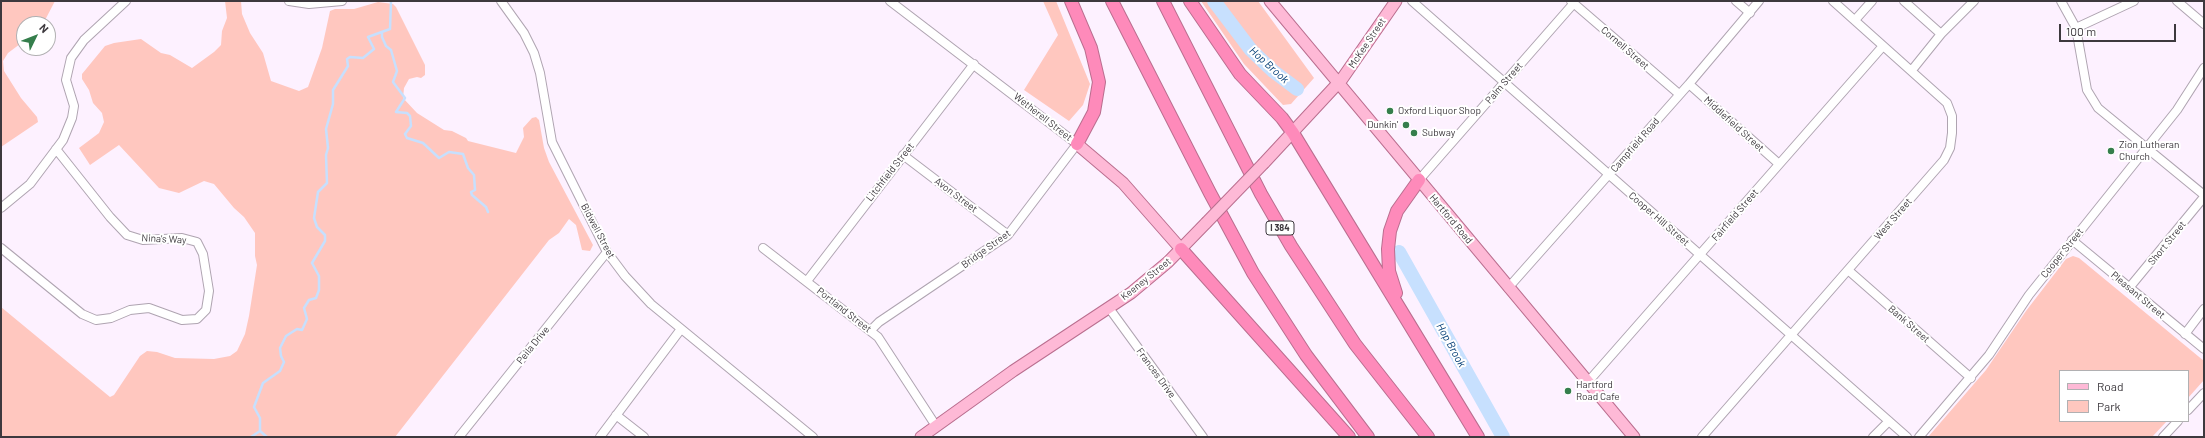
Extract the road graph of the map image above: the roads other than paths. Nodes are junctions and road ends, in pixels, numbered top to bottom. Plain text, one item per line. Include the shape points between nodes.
1 (126, 1) edge
2 (289, 1) edge
3 (342, 1) edge
4 (501, 1) edge
5 (890, 1) edge
6 (1071, 1) edge
7 (1112, 1) edge
8 (1163, 1) edge
9 (1190, 1) edge
10 (1270, 1) edge
11 (1396, 1) edge
12 (1412, 1) edge
13 (1736, 1) edge
14 (1759, 1) edge
15 (1833, 1) edge
16 (1872, 1) edge
17 (1904, 1) edge
18 (1974, 1) edge
19 (2061, 1) edge
20 (2134, 1) edge
21 (2177, 1) edge
22 (1573, 2) edge
23 (1750, 13) junction
24 (1855, 20) junction
25 (2204, 24) edge
26 (2076, 28) junction
27 (1941, 34) junction
28 (1883, 46) junction
29 (974, 64) junction
30 (2204, 68) edge
31 (1912, 70) junction
32 (1504, 83) junction
33 (1338, 84) junction
34 (1689, 84) junction
35 (1679, 94) junction
36 (1293, 133) junction
37 (1077, 144) junction
38 (2148, 147) junction
39 (56, 149) junction
40 (903, 155) junction
41 (1779, 164) junction
42 (1609, 174) junction
43 (1419, 180) junction
44 (2204, 196) edge
45 (1, 208) edge
46 (1008, 235) junction
47 (2072, 240) junction
48 (1, 248) edge
49 (764, 248) dead end
50 (1181, 249) junction
51 (607, 252) junction
52 (1700, 255) junction
53 (1848, 270) junction
54 (807, 281) junction
55 (1508, 288) junction
56 (2130, 288) junction
57 (1109, 308) junction
58 (2204, 309) edge
59 (681, 330) junction
60 (871, 330) junction
61 (2185, 334) junction
62 (1791, 335) junction
63 (1418, 339) junction
64 (2204, 349) edge
65 (1971, 378) junction
66 (1587, 383) junction
67 (2204, 393) edge
68 (2189, 409) edge
69 (616, 415) junction
70 (1889, 421) junction
71 (2177, 422) edge
72 (936, 426) junction
73 (459, 437) edge
74 (600, 437) edge
75 (644, 437) edge
76 (813, 437) edge
77 (921, 437) edge
78 (1203, 437) edge
79 (1349, 437) edge
80 (1368, 437) edge
81 (1428, 437) edge
82 (1478, 437) edge
83 (1634, 437) edge
84 (1702, 437) edge
85 (1873, 437) edge
86 (1907, 437) edge
87 (1919, 437) edge
88 (2163, 437) edge

1 - 39 street via 84,40 71,58 66,80 74,106 63,140
2 - 3 street via 309,4
4 - 51 street, Bidwell Street via 524,33 534,53 552,142
5 - 29 street, Wetherell Street
6 - 37 highway via 1091,48 1099,82 1094,112
7 - 80 highway via 1253,273 1306,355
8 - 81 highway, I 384 via 1261,194 1294,252 1355,344
9 - 36 highway via 1240,74
10 - 33 main road, Hartford Road
11 - 33 main road, McKee Street
12 - 32 street, Cooper Hill Street
13 - 23 street
14 - 23 street, Campfield Road
15 - 24 street, West Street
16 - 24 street
17 - 27 street
18 - 27 street
19 - 26 street
20 - 26 street
21 - 25 street
22 - 32 street, Palm Street
22 - 35 street, Cornell Street
23 - 34 street, Campfield Road
24 - 28 street, West Street
26 - 38 street via 2087,90 2098,108
27 - 31 street
28 - 31 street, West Street
28 - 41 street, Fairfield Street
29 - 37 street, Wetherell Street
29 - 40 street, Litchfield Street
30 - 38 street, Cooper Street via 2177,110
31 - 53 street, West Street via 1947,103 1952,116 1950,148 1944,160
32 - 42 street, Cooper Hill Street
32 - 43 street, Palm Street
33 - 36 main road, Keeney Street
33 - 43 main road, Hartford Road
34 - 35 street, Campfield Road
34 - 41 street, Middlefield Street
35 - 42 street, Campfield Road
36 - 50 main road, Keeney Street, bridge
36 - 63 highway
37 - 46 street, Bridge Street
37 - 50 main road, Wetherell Street via 1123,184
38 - 44 street
38 - 47 street, Cooper Street
39 - 45 street via 30,184
39 - 48 street, Nina's Way via 127,235 143,240 182,238 197,242 203,254 209,291 206,310 198,319 182,320 149,308 130,310 112,318 96,320 82,314
40 - 46 street, Avon Street
40 - 54 street, Litchfield Street
41 - 52 street, Fairfield Street
42 - 52 street, Cooper Hill Street
42 - 55 street, Campfield Road
43 - 55 main road, Hartford Road
43 - 63 highway via 1395,215 1388,255 1391,280
44 - 56 street, Short Street
46 - 60 street, Bridge Street via 879,322
47 - 56 street, Pleasant Street
47 - 65 street, Cooper Street via 2029,295
49 - 54 street, Portland Street
50 - 57 main road, Keeney Street via 1151,277
50 - 79 highway
51 - 59 street, Bidwell Street via 651,304
51 - 73 street, Peila Drive
52 - 62 street, Cooper Hill Street
52 - 66 street, Fairfield Street
53 - 62 street, West Street
53 - 65 street, Bank Street
54 - 60 street, Portland Street
55 - 66 main road, Hartford Road
56 - 61 street, Pleasant Street
57 - 72 main road, Keeney Street
57 - 78 street, Frances Drive
58 - 61 street
59 - 69 street
59 - 76 street, Bidwell Street
60 - 72 street, Portland Street
61 - 64 street, Pleasant Street
62 - 70 street, Cooper Hill Street
62 - 84 street, West Street
63 - 82 highway
65 - 87 street, Cooper Street
66 - 83 main road, Hartford Road
67 - 68 street
69 - 74 street
69 - 75 street
70 - 85 street
70 - 86 street, Cooper Hill Street
71 - 88 street
72 - 77 main road, Keeney Street

